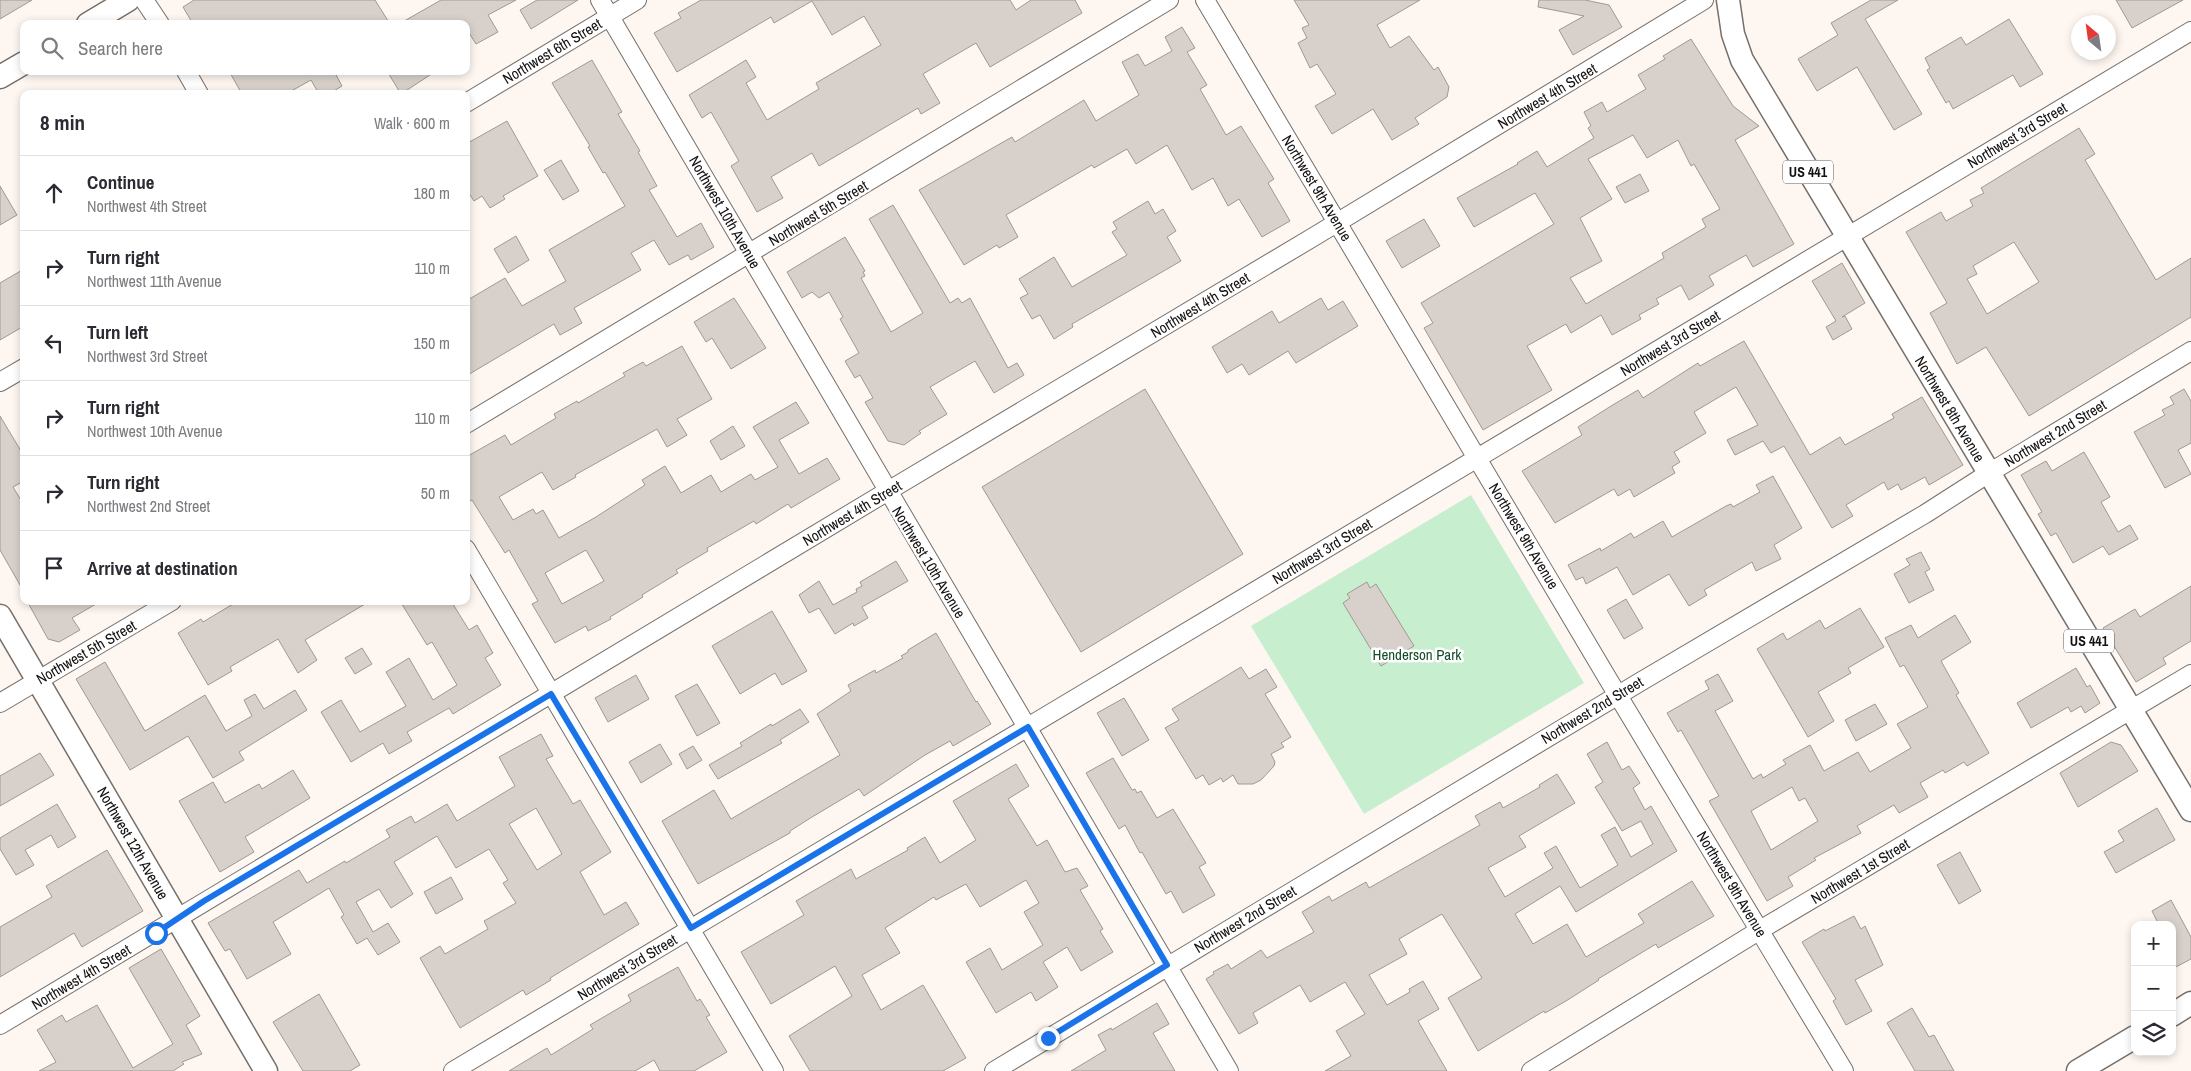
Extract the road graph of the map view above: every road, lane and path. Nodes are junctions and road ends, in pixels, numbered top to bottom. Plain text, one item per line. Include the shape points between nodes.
1 (128, 0) edge
2 (144, 0) edge
3 (600, 0) edge
4 (637, 0) edge
5 (1169, 0) edge
6 (1205, 0) edge
7 (1704, 0) edge
8 (1728, 0) edge
9 (610, 16) junction
10 (95, 20) edge
11 (157, 20) edge
12 (2191, 30) edge
13 (20, 65) edge
14 (188, 75) edge
15 (0, 77) edge
16 (197, 90) edge
17 (470, 101) edge
18 (1337, 223) junction
19 (1847, 236) junction
20 (749, 254) junction
21 (2191, 351) edge
22 (20, 370) edge
23 (0, 382) edge
24 (470, 422) edge
25 (1477, 458) junction
26 (1989, 472) junction
27 (888, 491) junction
28 (470, 556) edge
29 (165, 605) edge
30 (0, 616) edge
31 (2191, 674) edge
32 (38, 681) junction
33 (551, 694) junction
34 (1618, 695) junction
35 (0, 703) edge
36 (2131, 710) junction
37 (1028, 727) junction
38 (2191, 810) edge
39 (178, 919) junction
40 (691, 928) junction
41 (1760, 930) junction
42 (1167, 965) junction
43 (2191, 1003) edge
44 (2176, 1012) edge
45 (0, 1026) edge
46 (2131, 1039) edge
47 (266, 1071) edge
48 (453, 1071) edge
49 (774, 1071) edge
50 (994, 1071) edge
51 (1229, 1071) edge
52 (1532, 1071) edge
53 (1844, 1071) edge
54 (2078, 1071) edge

1 - 10 main road
2 - 11 street
3 - 9 street, Northwest 10th Avenue
4 - 9 street, Northwest 6th Street
5 - 20 street, Northwest 5th Street
6 - 18 street, Northwest 9th Avenue
7 - 18 street, Northwest 4th Street
8 - 19 main road, Northwest 8th Avenue / US 441 via 1733,34 1742,60
9 - 17 street, Northwest 6th Street
9 - 20 street, Northwest 10th Avenue
12 - 19 street, Northwest 3rd Street
13 - 15 main road
14 - 16 street
18 - 25 street, Northwest 9th Avenue
18 - 27 street, Northwest 4th Street
19 - 25 street, Northwest 3rd Street
19 - 26 main road, Northwest 8th Avenue / US 441
20 - 24 street, Northwest 5th Street
20 - 27 street, Northwest 10th Avenue
21 - 26 street, Northwest 2nd Street
22 - 23 street
25 - 34 street, Northwest 9th Avenue
25 - 37 street, Northwest 3rd Street
26 - 34 street, Northwest 2nd Street
26 - 36 main road, Northwest 8th Avenue / US 441
27 - 33 street, Northwest 4th Street
27 - 37 street, Northwest 10th Avenue
28 - 33 street
29 - 32 street, Northwest 5th Street
30 - 32 main road, Northwest 12th Avenue
31 - 36 street, Northwest 1st Street
32 - 35 street, Northwest 5th Street
32 - 39 main road, Northwest 12th Avenue
33 - 39 street, Northwest 4th Street
33 - 40 street
34 - 41 street, Northwest 9th Avenue
34 - 42 street, Northwest 2nd Street
36 - 38 main road, Northwest 8th Avenue / US 441
36 - 41 street, Northwest 1st Street
37 - 40 street, Northwest 3rd Street
37 - 42 street, Northwest 10th Avenue
39 - 45 street, Northwest 4th Street
39 - 47 main road, Northwest 12th Avenue
40 - 48 street, Northwest 3rd Street
40 - 49 street
41 - 52 street, Northwest 1st Street
41 - 53 street, Northwest 9th Avenue
42 - 50 street, Northwest 2nd Street
42 - 51 street, Northwest 10th Avenue
43 - 44 main road
46 - 54 main road

